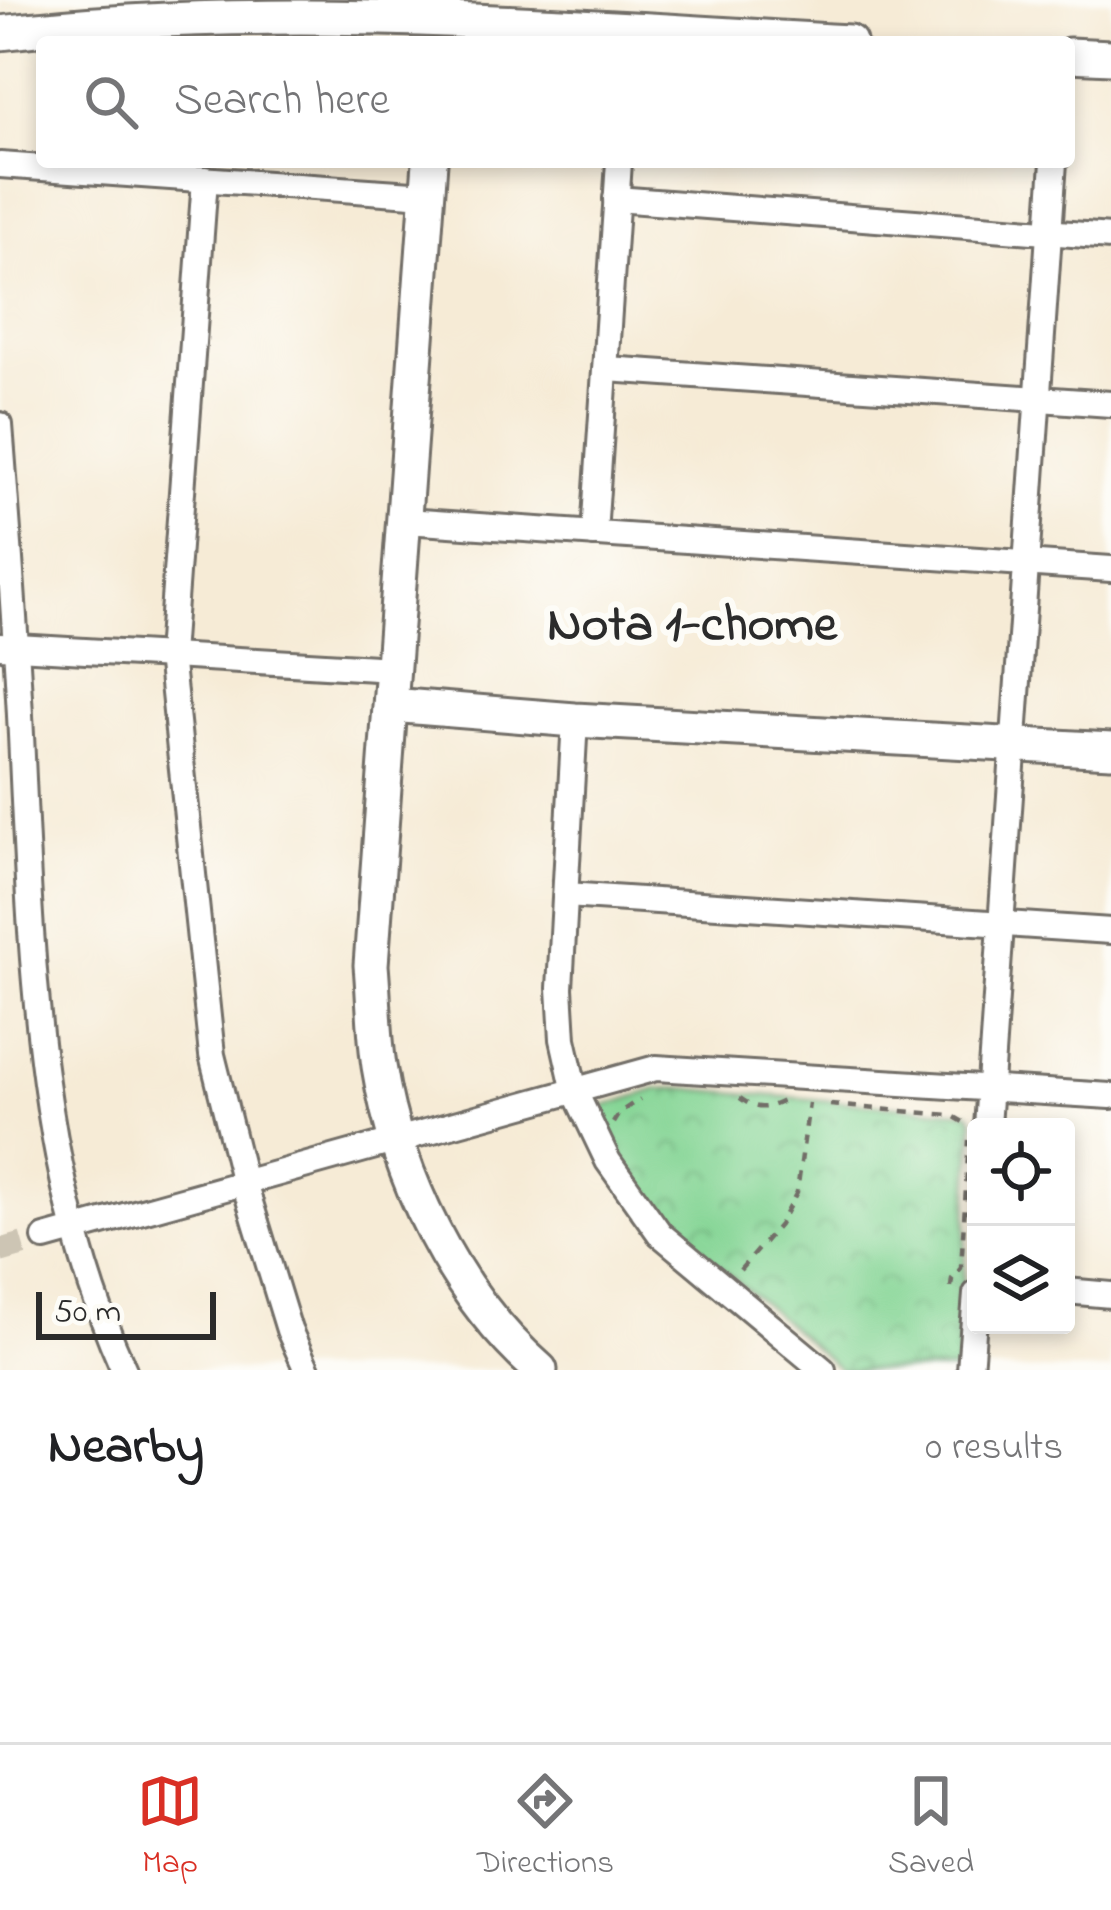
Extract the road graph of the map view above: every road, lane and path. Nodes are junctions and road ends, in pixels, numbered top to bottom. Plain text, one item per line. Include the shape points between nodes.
1 (70, 12) edge
2 (441, 30) edge
3 (0, 33) edge
4 (628, 36) edge
5 (1075, 55) edge
6 (1111, 57) edge
7 (0, 165) edge
8 (36, 167) edge
9 (44, 168) edge
10 (619, 168) edge
11 (1053, 168) edge
12 (428, 178) edge
13 (205, 179) junction
14 (616, 199) junction
15 (1048, 233) junction
16 (1111, 238) edge
17 (607, 369) junction
18 (1036, 398) junction
19 (1111, 404) edge
20 (0, 425) edge
21 (406, 521) junction
22 (594, 534) junction
23 (1024, 562) junction
24 (1111, 569) edge
25 (8, 646) edge
26 (170, 655) junction
27 (394, 669) junction
28 (391, 705) junction
29 (575, 720) junction
30 (1013, 743) junction
31 (1111, 750) edge
32 (566, 895) junction
33 (1001, 924) junction
34 (1111, 931) edge
35 (990, 1087) junction
36 (575, 1092) junction
37 (1111, 1096) edge
38 (649, 1097) dead end
39 (723, 1097) dead end
40 (809, 1103) junction
41 (988, 1118) edge
42 (612, 1139) dead end
43 (396, 1140) junction
44 (244, 1183) junction
45 (76, 1230) junction
46 (45, 1238) tunnel mouth
47 (961, 1268) dead end
48 (739, 1271) dead end
49 (1075, 1293) edge
50 (1111, 1295) edge
51 (973, 1334) edge
52 (124, 1370) edge
53 (307, 1370) edge
54 (540, 1370) edge
55 (824, 1370) edge
56 (970, 1370) edge

1 - 2 street via 259,11
1 - 3 street
2 - 4 street
5 - 6 street
7 - 8 street
9 - 13 street
10 - 14 street
11 - 15 street
12 - 13 street
12 - 21 street
13 - 26 street
14 - 15 street
14 - 17 street
15 - 16 street
15 - 18 street
17 - 18 street
17 - 22 street
18 - 19 street
18 - 23 street
20 - 25 street
21 - 22 street
21 - 27 street
22 - 23 street
23 - 24 street
23 - 30 street
25 - 26 street
25 - 45 street via 47,1082
26 - 27 street
26 - 44 street via 212,1054
27 - 28 street
28 - 29 street
28 - 43 street via 371,965 379,1066
29 - 30 street
29 - 32 street
30 - 31 street
30 - 33 street
32 - 33 street
32 - 36 street via 560,988
33 - 34 street
33 - 35 street
35 - 36 street via 672,1066
35 - 37 street
35 - 41 street
36 - 43 street
36 - 55 street via 608,1161 659,1234
38 - 42 path via 620,1112
39 - 40 path via 753,1108
40 - 47 path via 962,1119 969,1135
40 - 48 path via 797,1192
43 - 44 street
43 - 54 street via 472,1296
44 - 45 street
44 - 53 street
45 - 46 street
45 - 52 street
49 - 50 street
51 - 56 street

